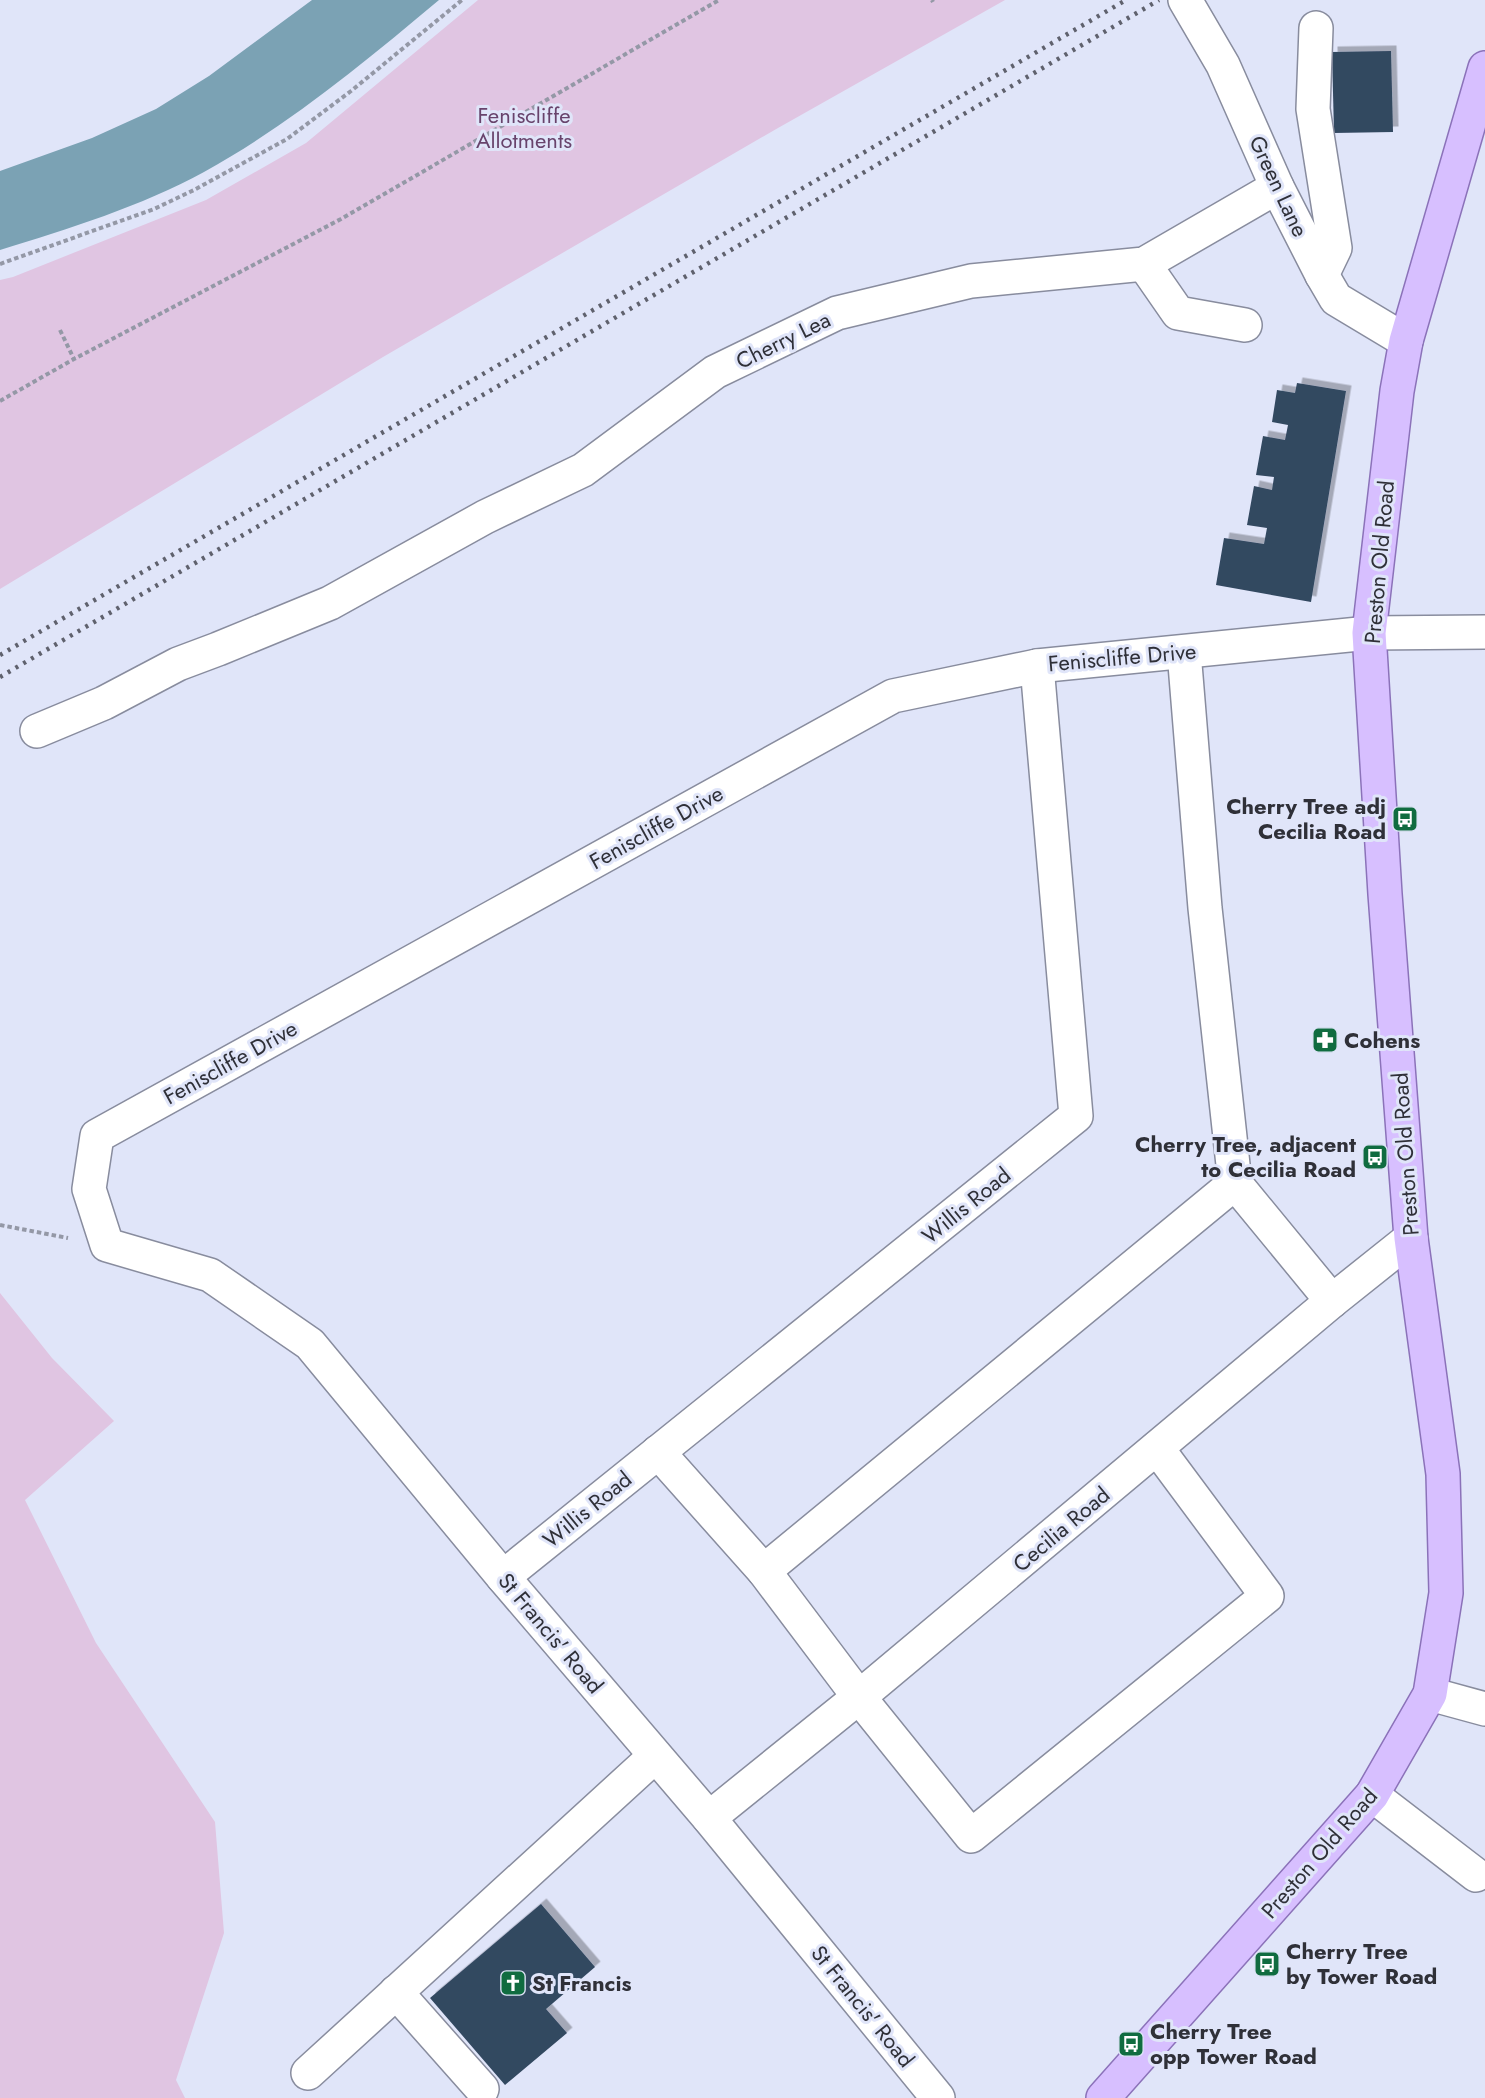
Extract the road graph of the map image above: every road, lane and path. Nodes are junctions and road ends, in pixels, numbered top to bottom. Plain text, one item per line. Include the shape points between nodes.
1 (462, 0) edge
2 (719, 0) edge
3 (1185, 0) edge
4 (1316, 28) dead end
5 (1485, 69) edge
6 (1277, 187) junction
7 (0, 264) edge
8 (1144, 264) junction
9 (1322, 275) junction
10 (1245, 325) dead end
11 (60, 330) dead end
12 (1406, 340) junction
13 (74, 359) junction
14 (0, 401) edge
15 (1485, 632) edge
16 (1369, 633) junction
17 (1184, 652) junction
18 (1037, 666) junction
19 (37, 731) dead end
20 (1235, 1183) junction
21 (0, 1225) edge
22 (1411, 1238) junction
23 (107, 1245) junction
24 (1332, 1301) junction
25 (1157, 1448) junction
26 (658, 1452) junction
27 (764, 1571) junction
28 (503, 1577) junction
29 (1430, 1694) junction
30 (859, 1697) junction
31 (1485, 1709) edge
32 (656, 1756) junction
33 (1372, 1796) junction
34 (709, 1818) junction
35 (1476, 1875) dead end
36 (396, 1992) junction
37 (308, 2073) dead end
38 (482, 2089) dead end
39 (938, 2098) edge
40 (1103, 2098) edge

1 - 7 path via 287,139 154,209
2 - 13 path via 342,219
3 - 6 street, Green Lane via 1223,65
4 - 9 street via 1313,109 1335,248
5 - 12 main road, Preston Old Road
6 - 8 street, Cherry Lea
6 - 9 street, Green Lane
8 - 10 street via 1178,313
8 - 19 street, Cherry Lea via 971,281 837,313 716,372 583,470 485,517 330,603 178,664 104,704
9 - 12 street, Green Lane via 1336,299
11 - 13 path
12 - 16 main road, Preston Old Road
13 - 14 path
15 - 16 street, Feniscliffe Drive
16 - 17 street, Feniscliffe Drive
16 - 22 main road, Preston Old Road
17 - 18 street, Feniscliffe Drive
17 - 20 street
18 - 23 street, Feniscliffe Drive via 893,696 97,1136 89,1189
18 - 26 street, Willis Road via 1076,1116
20 - 24 street
20 - 27 street
21 - 23 path
22 - 24 street, Cecilia Road
22 - 29 main road, Preston Old Road via 1443,1474 1446,1593
23 - 28 street, St Francis' Road via 210,1275 310,1344
24 - 25 street, Cecilia Road
25 - 30 street, Cecilia Road
25 - 30 street via 1267,1596 971,1836
26 - 27 street
26 - 28 street, Willis Road
27 - 30 street
28 - 32 street, St Francis' Road
29 - 31 street
29 - 33 main road, Preston Old Road
30 - 34 street, Cecilia Road
32 - 34 street, St Francis' Road
32 - 36 street
33 - 35 street
33 - 40 main road, Preston Old Road
34 - 39 street, St Francis' Road
36 - 37 street
36 - 38 street

